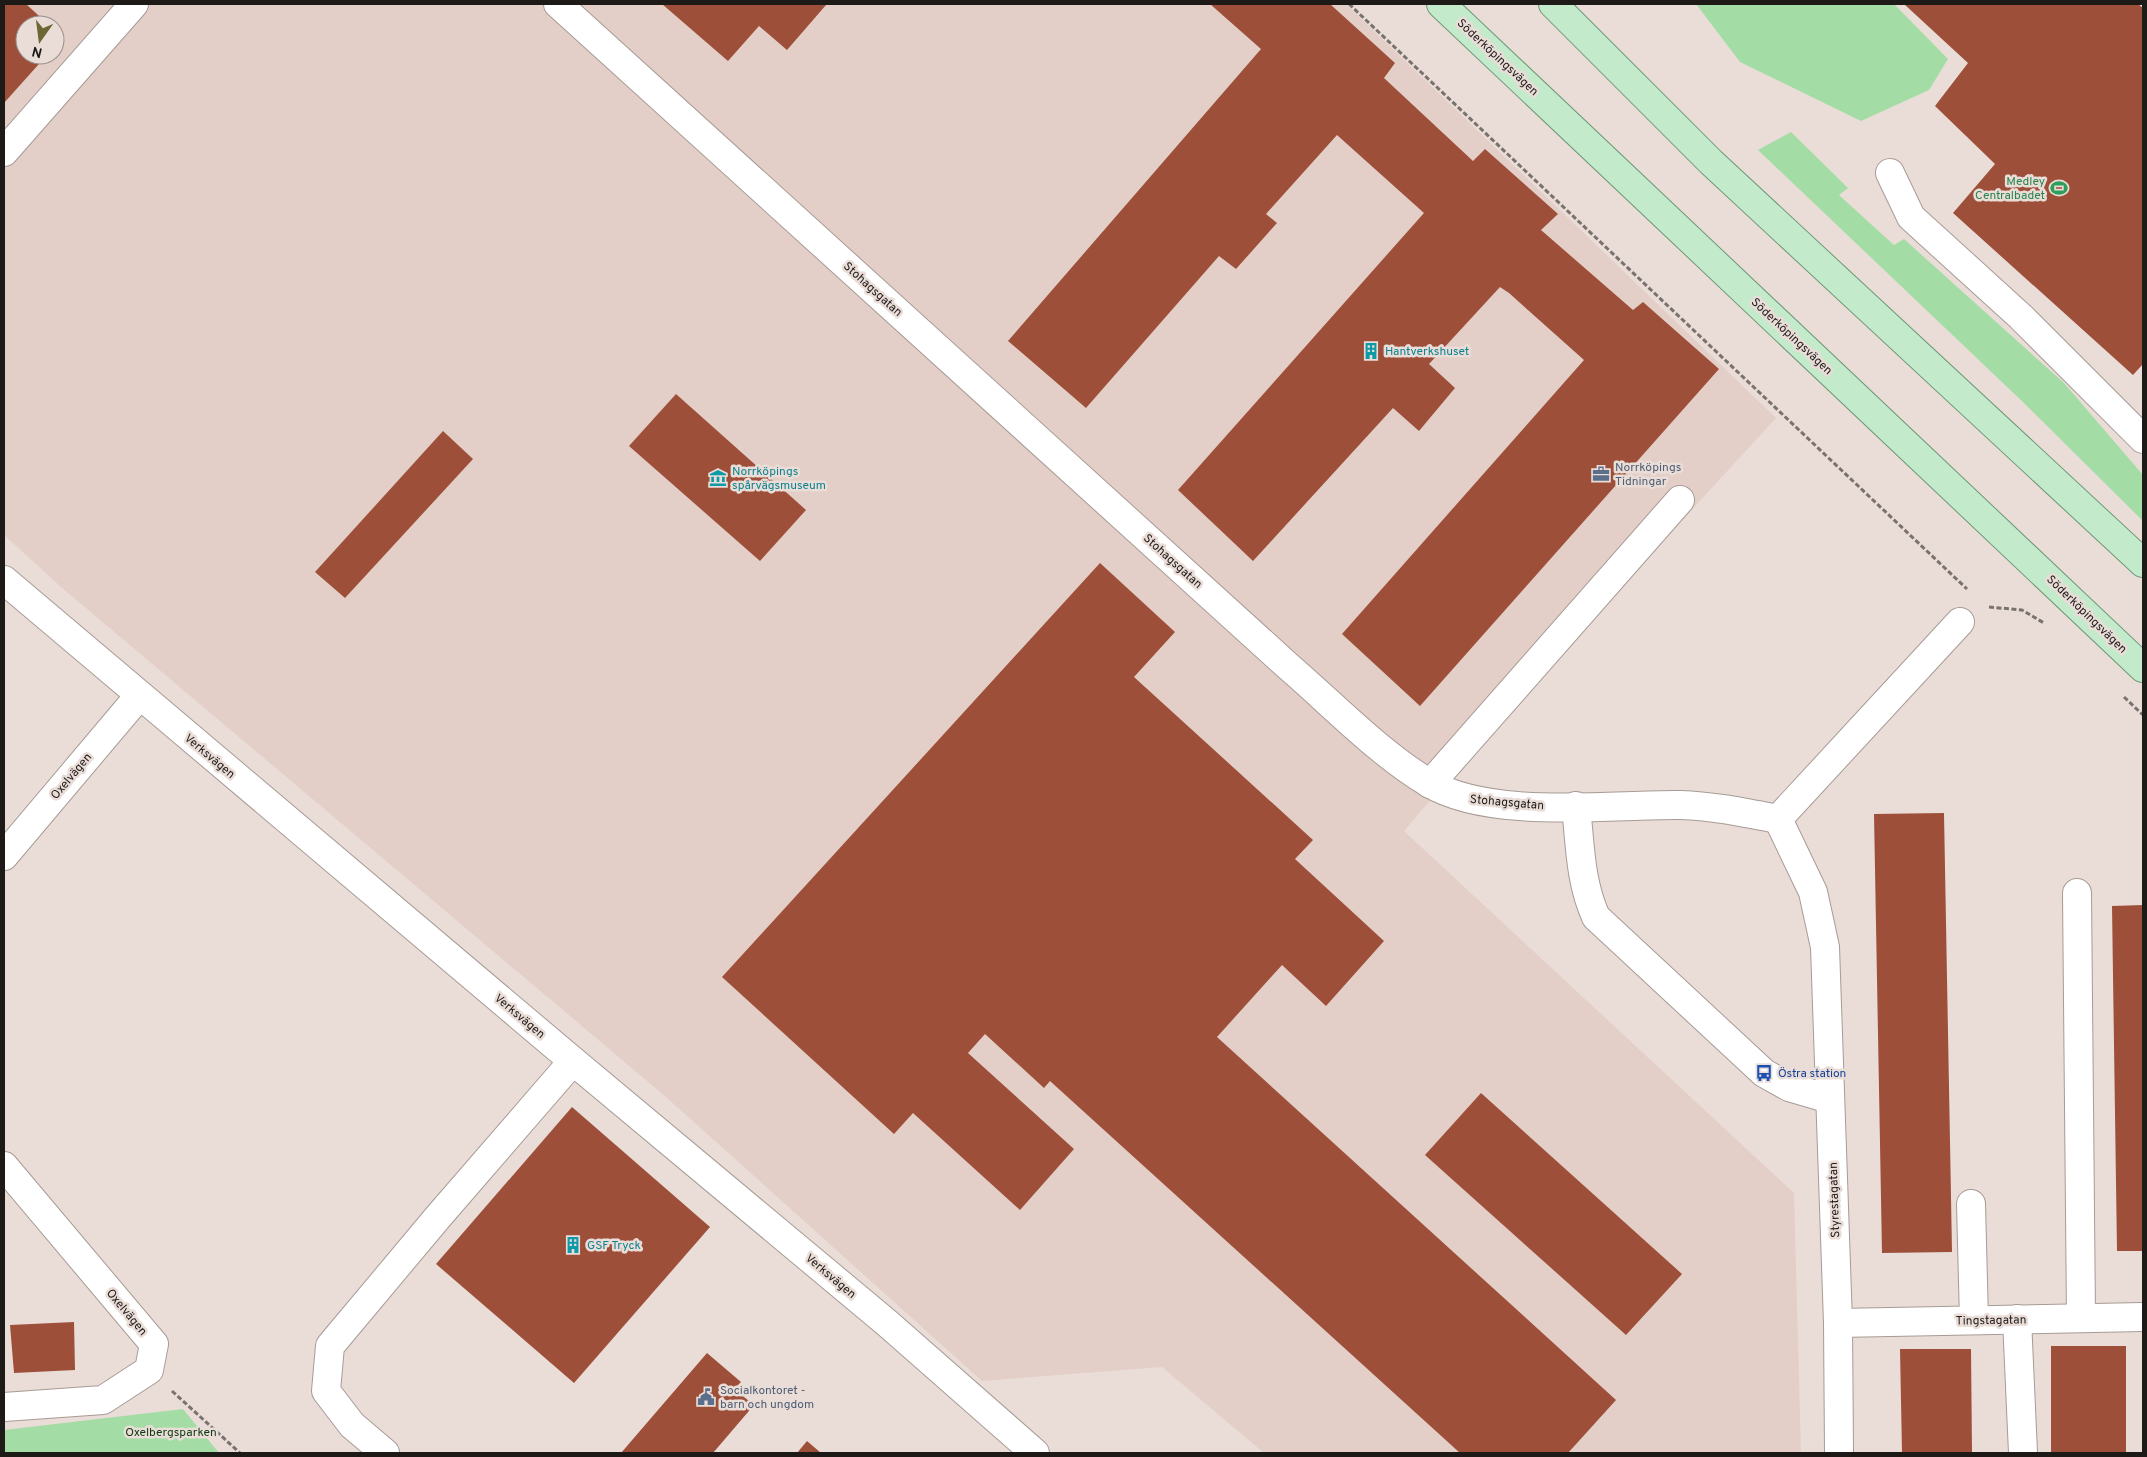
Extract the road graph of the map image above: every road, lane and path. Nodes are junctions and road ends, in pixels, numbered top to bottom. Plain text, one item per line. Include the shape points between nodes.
1 (134, 4) edge
2 (558, 4) edge
3 (1349, 4) edge
4 (1441, 4) edge
5 (1552, 4) edge
6 (4, 152) edge
7 (1890, 173) dead end
8 (2143, 439) edge
9 (1680, 500) dead end
10 (2143, 563) edge
11 (4, 580) edge
12 (1972, 594) dead end
13 (1986, 607) dead end
14 (1960, 622) dead end
15 (2048, 625) dead end
16 (2143, 668) edge
17 (138, 696) junction
18 (2123, 696) dead end
19 (2143, 716) edge
20 (1430, 784) junction
21 (1576, 806) junction
22 (1778, 818) junction
23 (4, 856) edge
24 (2077, 893) dead end
25 (573, 1061) junction
26 (1830, 1099) junction
27 (4, 1166) edge
28 (1971, 1204) dead end
29 (2143, 1317) edge
30 (2081, 1318) junction
31 (2017, 1319) junction
32 (1974, 1320) junction
33 (1838, 1323) junction
34 (149, 1370) junction
35 (4, 1407) edge
36 (240, 1453) edge
37 (386, 1453) edge
38 (1035, 1453) edge
39 (1839, 1453) edge
40 (2022, 1453) edge

1 - 6 street
2 - 20 street, Stohagsgatan via 1289,667 1385,751
3 - 12 path
4 - 16 main road, Söderköpingsvägen
5 - 10 main road via 1711,162
7 - 8 street via 1911,217 2021,317
9 - 20 street
11 - 17 street, Verksvägen
13 - 15 path via 2022,610
14 - 22 street
17 - 23 street, Oxelvägen
17 - 25 street, Verksvägen
18 - 19 path
20 - 21 street, Stohagsgatan via 1468,800 1517,806
21 - 22 street, Stohagsgatan via 1681,805
21 - 26 street via 1583,881 1596,917 1764,1073 1789,1088
22 - 26 street, Styrestagatan via 1813,892 1825,947
24 - 30 street
25 - 37 street via 330,1346 326,1391 352,1425
25 - 38 street, Verksvägen via 887,1323
26 - 33 street, Styrestagatan
27 - 34 street, Oxelvägen via 154,1344
28 - 32 street
29 - 30 street, Tingstagatan
30 - 31 street, Tingstagatan
31 - 32 street, Tingstagatan
31 - 40 street
32 - 33 street, Tingstagatan
33 - 39 street, Styrestagatan
34 - 35 street via 103,1400
34 - 36 path

